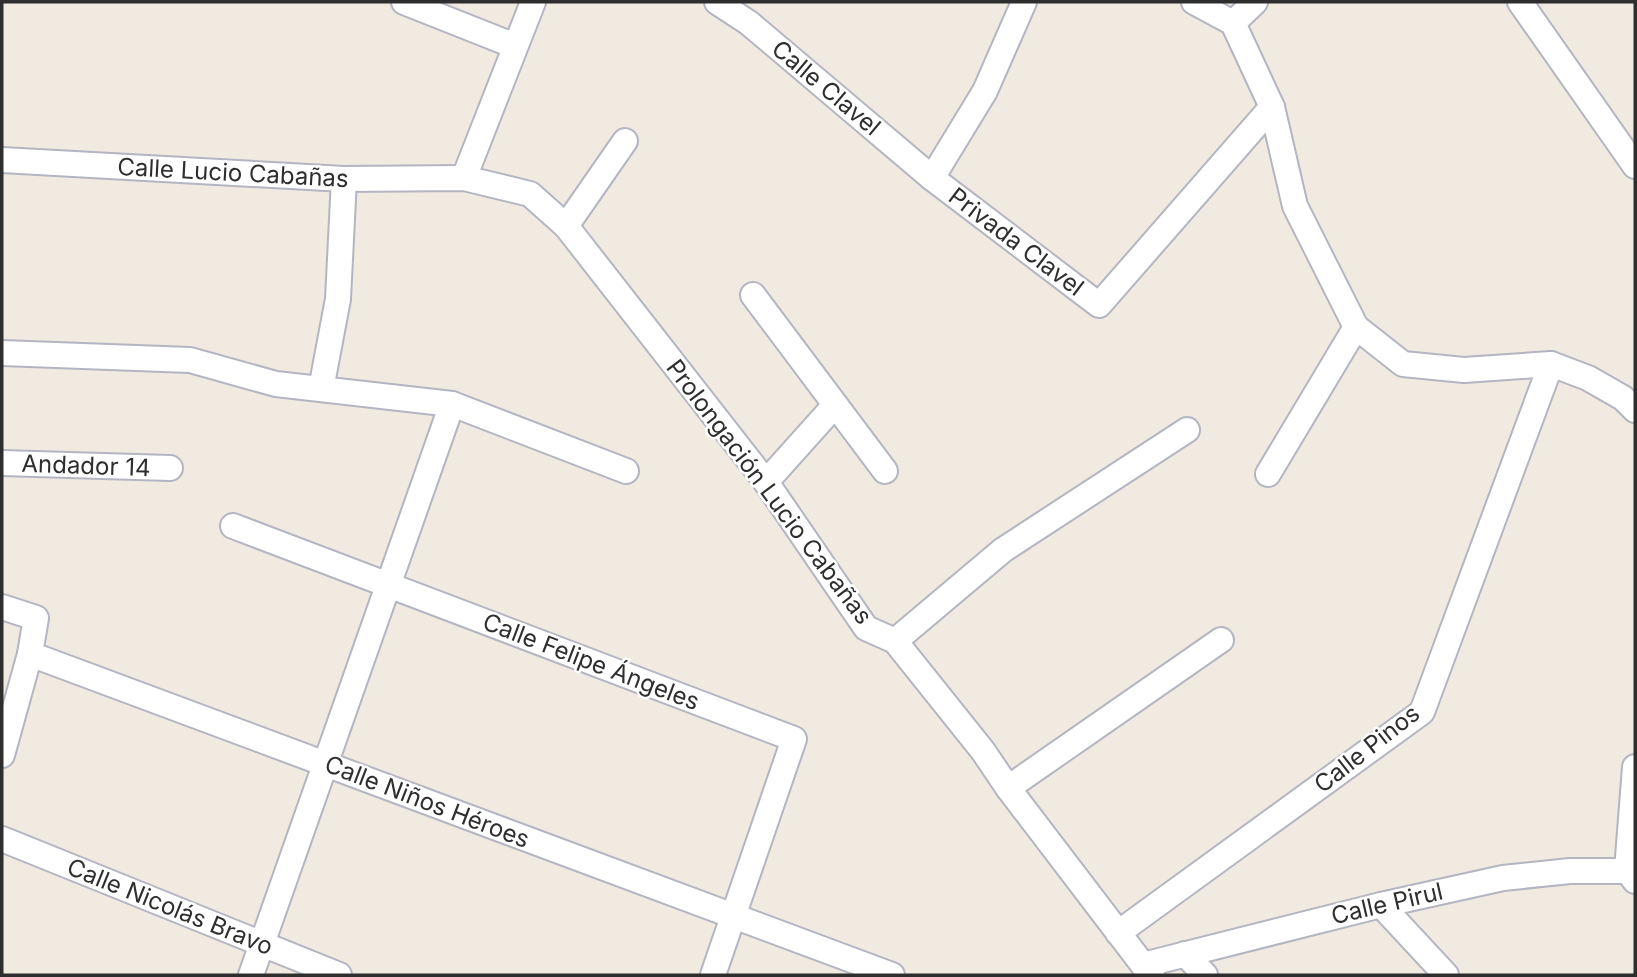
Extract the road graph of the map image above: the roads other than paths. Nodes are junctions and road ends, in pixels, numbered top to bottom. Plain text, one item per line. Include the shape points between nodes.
1 (404, 2) edge
2 (533, 2) edge
3 (717, 2) edge
4 (1024, 2) edge
5 (1194, 2) edge
6 (1255, 2) edge
7 (1520, 2) edge
8 (1233, 23) junction
9 (514, 46) junction
10 (1272, 107) junction
11 (625, 141) dead end
12 (2, 160) edge
13 (1635, 166) edge
14 (464, 178) junction
15 (932, 178) junction
16 (344, 179) junction
17 (566, 226) junction
18 (753, 295) dead end
19 (1356, 327) junction
20 (2, 353) edge
21 (1551, 364) junction
22 (321, 389) junction
23 (452, 404) junction
24 (835, 405) junction
25 (1635, 410) edge
26 (1188, 429) dead end
27 (2, 463) edge
28 (170, 468) dead end
29 (626, 471) dead end
30 (886, 471) dead end
31 (1268, 474) dead end
32 (766, 482) junction
33 (233, 526) dead end
34 (389, 584) junction
35 (2, 607) edge
36 (1221, 640) dead end
37 (895, 641) junction
38 (30, 654) junction
39 (2, 755) edge
40 (326, 763) junction
41 (1635, 767) edge
42 (1008, 788) junction
43 (2, 839) edge
44 (1632, 874) edge
45 (1381, 905) junction
46 (733, 917) junction
47 (1118, 933) junction
48 (262, 945) junction
49 (1185, 954) junction
50 (1147, 970) edge
51 (251, 975) edge
52 (340, 975) edge
53 (713, 975) edge
54 (892, 975) edge
55 (1205, 975) edge
56 (1446, 975) edge

1 - 9 street
2 - 9 street
3 - 15 street, Calle Clavel
4 - 15 street via 985,92
5 - 8 street
6 - 8 street
7 - 13 street
8 - 10 street
9 - 14 street
10 - 15 street, Privada Clavel via 1099,305
10 - 19 street via 1295,206
11 - 17 street
12 - 16 street, Calle Lucio Cabañas
14 - 16 street, Calle Lucio Cabañas
14 - 17 street, Prolongación Lucio Cabañas via 530,194
16 - 22 street via 338,299
17 - 32 street, Prolongación Lucio Cabañas
18 - 24 street
19 - 21 street via 1403,364 1464,370
19 - 31 street
20 - 22 street via 190,360 276,384
21 - 25 street via 1588,378
21 - 47 street, Calle Pinos via 1422,712
22 - 23 street
23 - 29 street
23 - 34 street
24 - 30 street
24 - 32 street
26 - 37 street via 1003,550
27 - 28 street, Andador 14
32 - 37 street, Prolongación Lucio Cabañas via 866,628
33 - 34 street, Calle Felipe Ángeles
34 - 40 street
34 - 46 street, Calle Felipe Ángeles via 794,739
35 - 38 street via 36,618
36 - 42 street
37 - 42 street, Prolongación Lucio Cabañas
38 - 39 street
38 - 40 street, Calle Niños Héroes
40 - 46 street, Calle Niños Héroes
40 - 48 street
41 - 44 street
42 - 47 street, Prolongación Lucio Cabañas
43 - 48 street, Calle Nicolás Bravo
44 - 45 street, Calle Pirul via 1570,871 1503,878
45 - 49 street, Calle Pirul
45 - 56 street
46 - 53 street
46 - 54 street, Calle Niños Héroes
47 - 50 street, Prolongación Lucio Cabañas
48 - 51 street
48 - 52 street, Calle Nicolás Bravo
49 - 50 street, Calle Pirul
49 - 55 street

